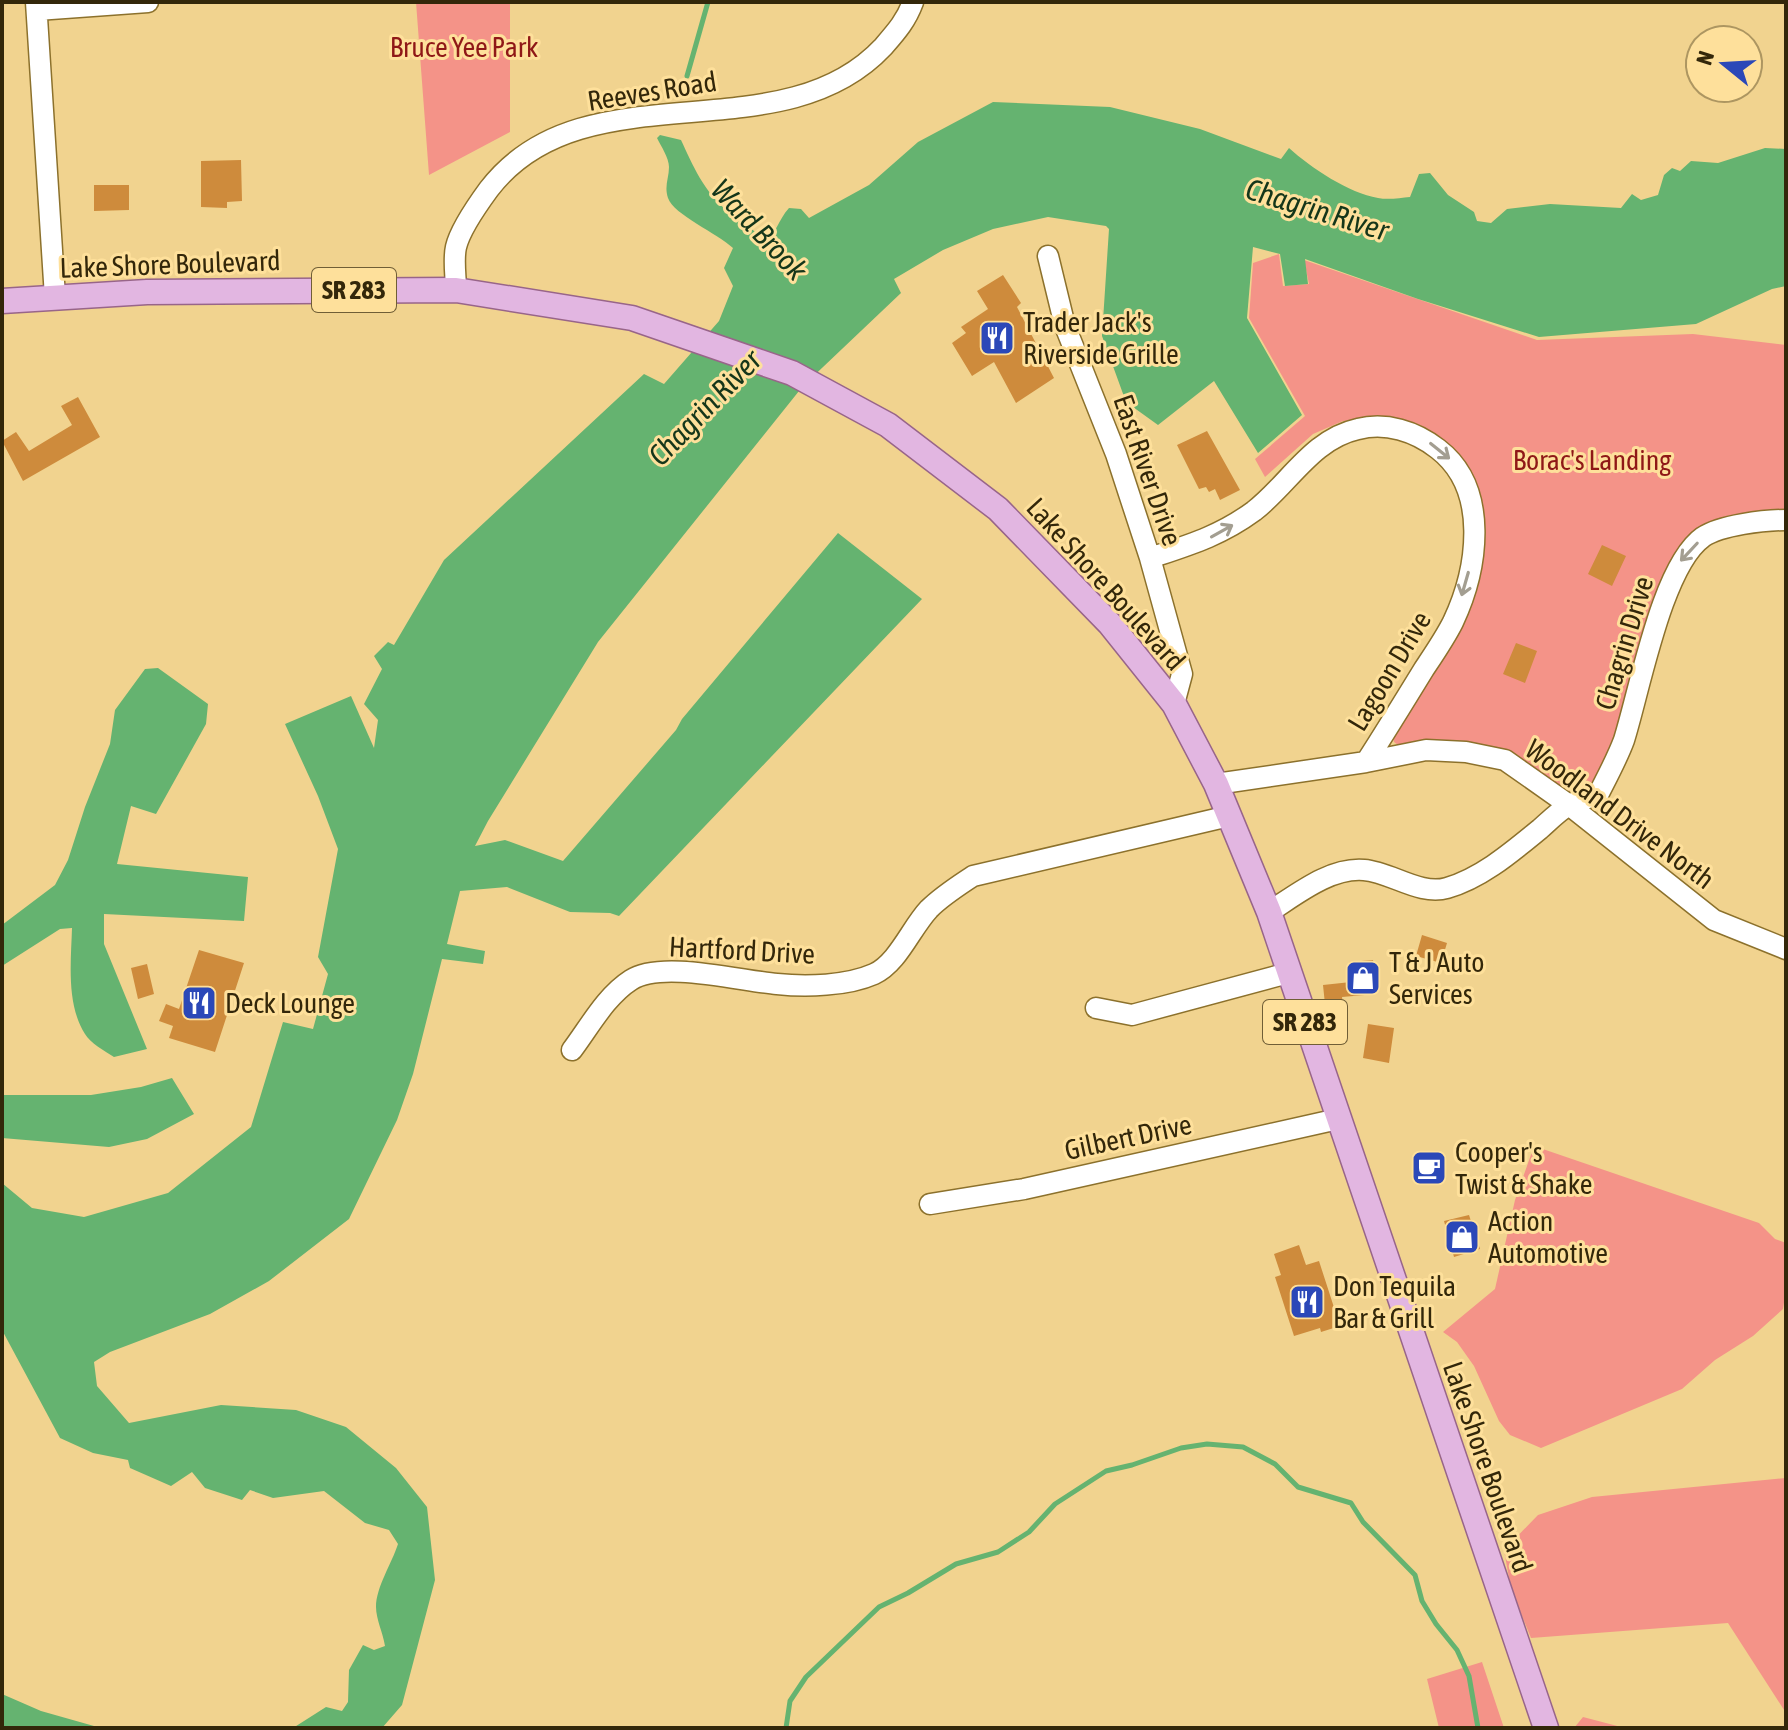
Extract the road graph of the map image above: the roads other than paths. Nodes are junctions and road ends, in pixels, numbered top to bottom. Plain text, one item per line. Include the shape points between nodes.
1 (148, 2) edge
2 (913, 2) edge
3 (36, 6) edge
4 (1048, 256) dead end
5 (456, 290) junction
6 (55, 297) junction
7 (2, 301) edge
8 (1786, 520) edge
9 (1150, 558) junction
10 (1174, 704) junction
11 (1366, 762) junction
12 (1216, 784) junction
13 (1569, 805) junction
14 (1229, 816) junction
15 (1269, 912) junction
16 (1784, 942) edge
17 (1288, 973) junction
18 (1096, 1008) dead end
19 (572, 1050) dead end
20 (1338, 1119) junction
21 (930, 1204) dead end
22 (1546, 1728) edge

1 - 3 street
2 - 5 street, Reeves Road via 905,23 866,64 821,91 767,103 626,119 559,136 528,153 503,170 477,204 456,247
3 - 6 street
4 - 9 street, East River Drive via 1065,326
5 - 6 main road, Lake Shore Boulevard / SR 283
5 - 10 main road, Lake Shore Boulevard / SR 283 via 632,318 792,373 888,425 998,509 1110,624
6 - 7 main road, Lake Shore Boulevard / SR 283
8 -> 13 street, Chagrin Drive via 1757,520 1704,536 1680,561 1623,743 1598,795
9 - 10 street, East River Drive via 1182,674
9 -> 11 street, Lagoon Drive via 1221,534 1257,508 1322,446 1357,429 1388,426 1423,438 1450,458 1474,508 1466,584 1453,622
10 - 12 main road, Lake Shore Boulevard / SR 283
11 - 12 street, Lagoon Drive
11 - 13 street, Woodland Drive North via 1426,750 1505,760
12 - 14 main road, Lake Shore Boulevard / SR 283
13 - 15 street, Chagrin Drive via 1485,869 1444,889 1362,869 1342,871
13 - 16 street, Woodland Drive North via 1714,920
14 - 15 main road, Lake Shore Boulevard / SR 283
14 - 19 street, Hartford Drive via 973,876 928,910 876,973 792,984 669,971 634,978 610,998
15 - 17 main road, Lake Shore Boulevard / SR 283
17 - 18 street via 1132,1015
17 - 20 main road, Lake Shore Boulevard / SR 283
20 - 21 street, Gilbert Drive via 1024,1189
20 - 22 main road, Lake Shore Boulevard / SR 283

